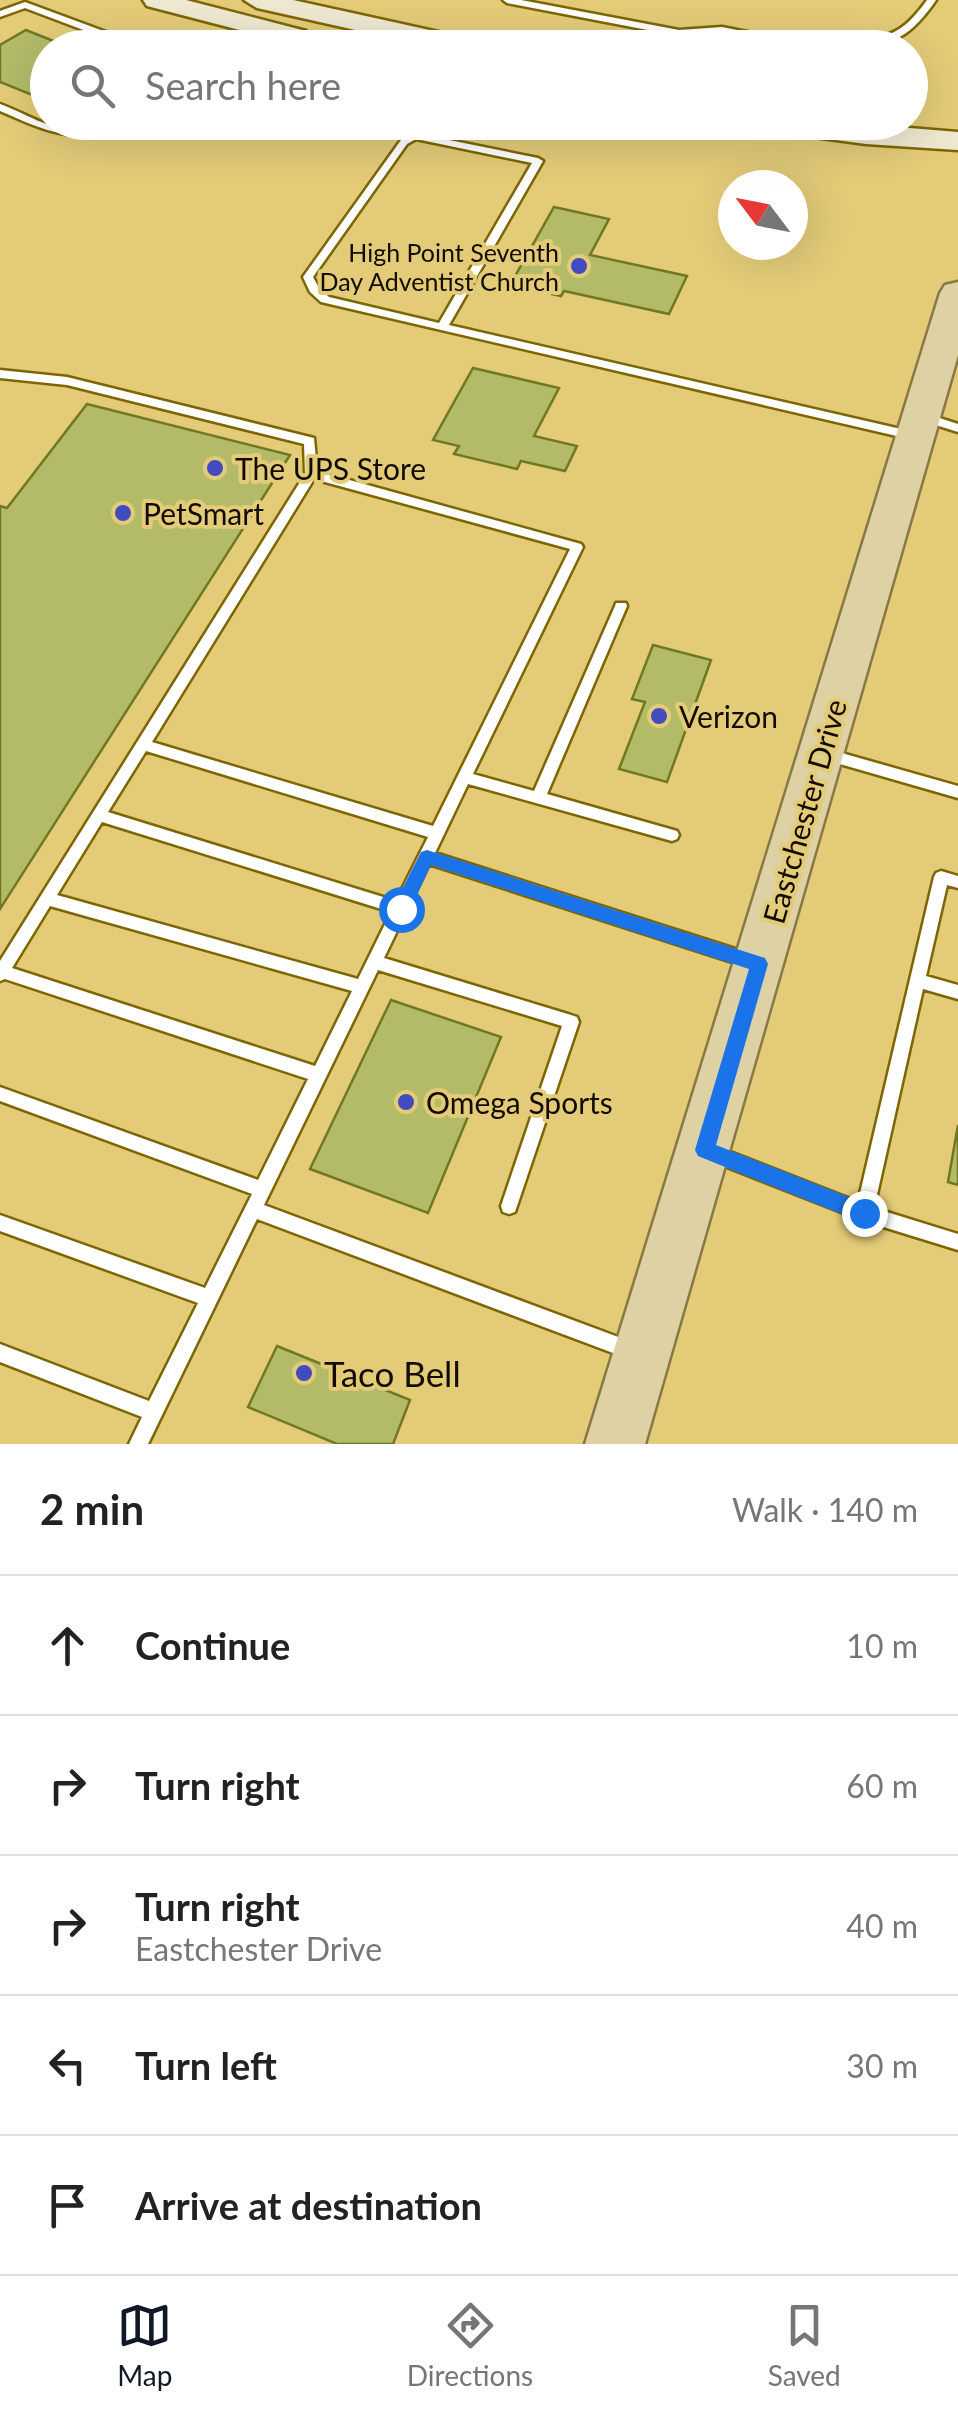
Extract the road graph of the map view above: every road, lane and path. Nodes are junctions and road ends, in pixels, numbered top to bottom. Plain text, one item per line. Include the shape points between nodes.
1 (156, 0) edge
2 (257, 0) edge
3 (507, 0) edge
4 (932, 0) edge
5 (0, 14) edge
6 (93, 30) edge
7 (273, 30) edge
8 (393, 30) edge
9 (663, 30) edge
10 (908, 30) edge
11 (0, 106) edge
12 (30, 117) edge
13 (928, 121) edge
14 (958, 130) edge
15 (928, 139) edge
16 (407, 140) edge
17 (434, 140) edge
18 (958, 141) edge
19 (958, 293) edge
20 (442, 326) junction
21 (0, 364) edge
22 (0, 374) edge
23 (29, 377) junction
24 (931, 426) edge
25 (311, 474) junction
26 (621, 606) dead end
27 (142, 744) junction
28 (821, 754) junction
29 (465, 778) junction
30 (958, 792) edge
31 (538, 798) junction
32 (99, 815) junction
33 (438, 834) junction
34 (672, 836) dead end
35 (427, 857) junction
36 (958, 882) edge
37 (46, 899) junction
38 (401, 909) junction
39 (375, 962) junction
40 (759, 964) junction
41 (1, 972) edge
42 (918, 981) junction
43 (362, 987) junction
44 (958, 992) edge
45 (319, 1075) junction
46 (0, 1094) edge
47 (705, 1150) junction
48 (262, 1190) junction
49 (509, 1206) dead end
50 (253, 1209) junction
51 (864, 1213) junction
52 (0, 1223) edge
53 (958, 1242) edge
54 (209, 1298) junction
55 (0, 1353) edge
56 (644, 1356) junction
57 (153, 1412) junction
58 (624, 1441) edge
59 (138, 1444) edge

1 - 7 main road
2 - 8 main road
3 - 9 lane
4 - 10 lane
5 - 6 lane via 24,4
11 - 12 lane
13 - 14 main road
15 - 18 main road
16 - 20 lane via 308,277 325,300
17 - 20 lane via 538,161
19 - 24 main road, Eastchester Drive
20 - 24 lane
21 - 23 lane
22 - 23 lane
23 - 25 lane via 310,441
24 - 28 main road, Eastchester Drive
25 - 27 lane
25 - 29 lane via 577,547
26 - 31 lane
27 - 32 lane
27 - 33 lane
28 - 30 lane
28 - 40 main road, Eastchester Drive
29 - 31 lane
29 - 33 lane
31 - 34 lane
32 - 37 lane
32 - 38 lane
33 - 35 lane
35 - 38 lane
35 - 40 lane
36 - 42 lane via 942,877
37 - 41 lane
37 - 43 lane
38 - 39 lane
39 - 43 lane
39 - 49 lane via 571,1022
40 - 47 main road, Eastchester Drive
41 - 45 lane
42 - 44 lane
42 - 51 lane
43 - 45 lane
45 - 48 lane
46 - 48 lane
47 - 51 lane
47 - 56 main road, Eastchester Drive
48 - 50 lane
50 - 54 lane
50 - 56 lane
51 - 53 lane
52 - 54 lane
54 - 57 lane
55 - 57 lane
56 - 58 main road, Eastchester Drive
57 - 59 lane

